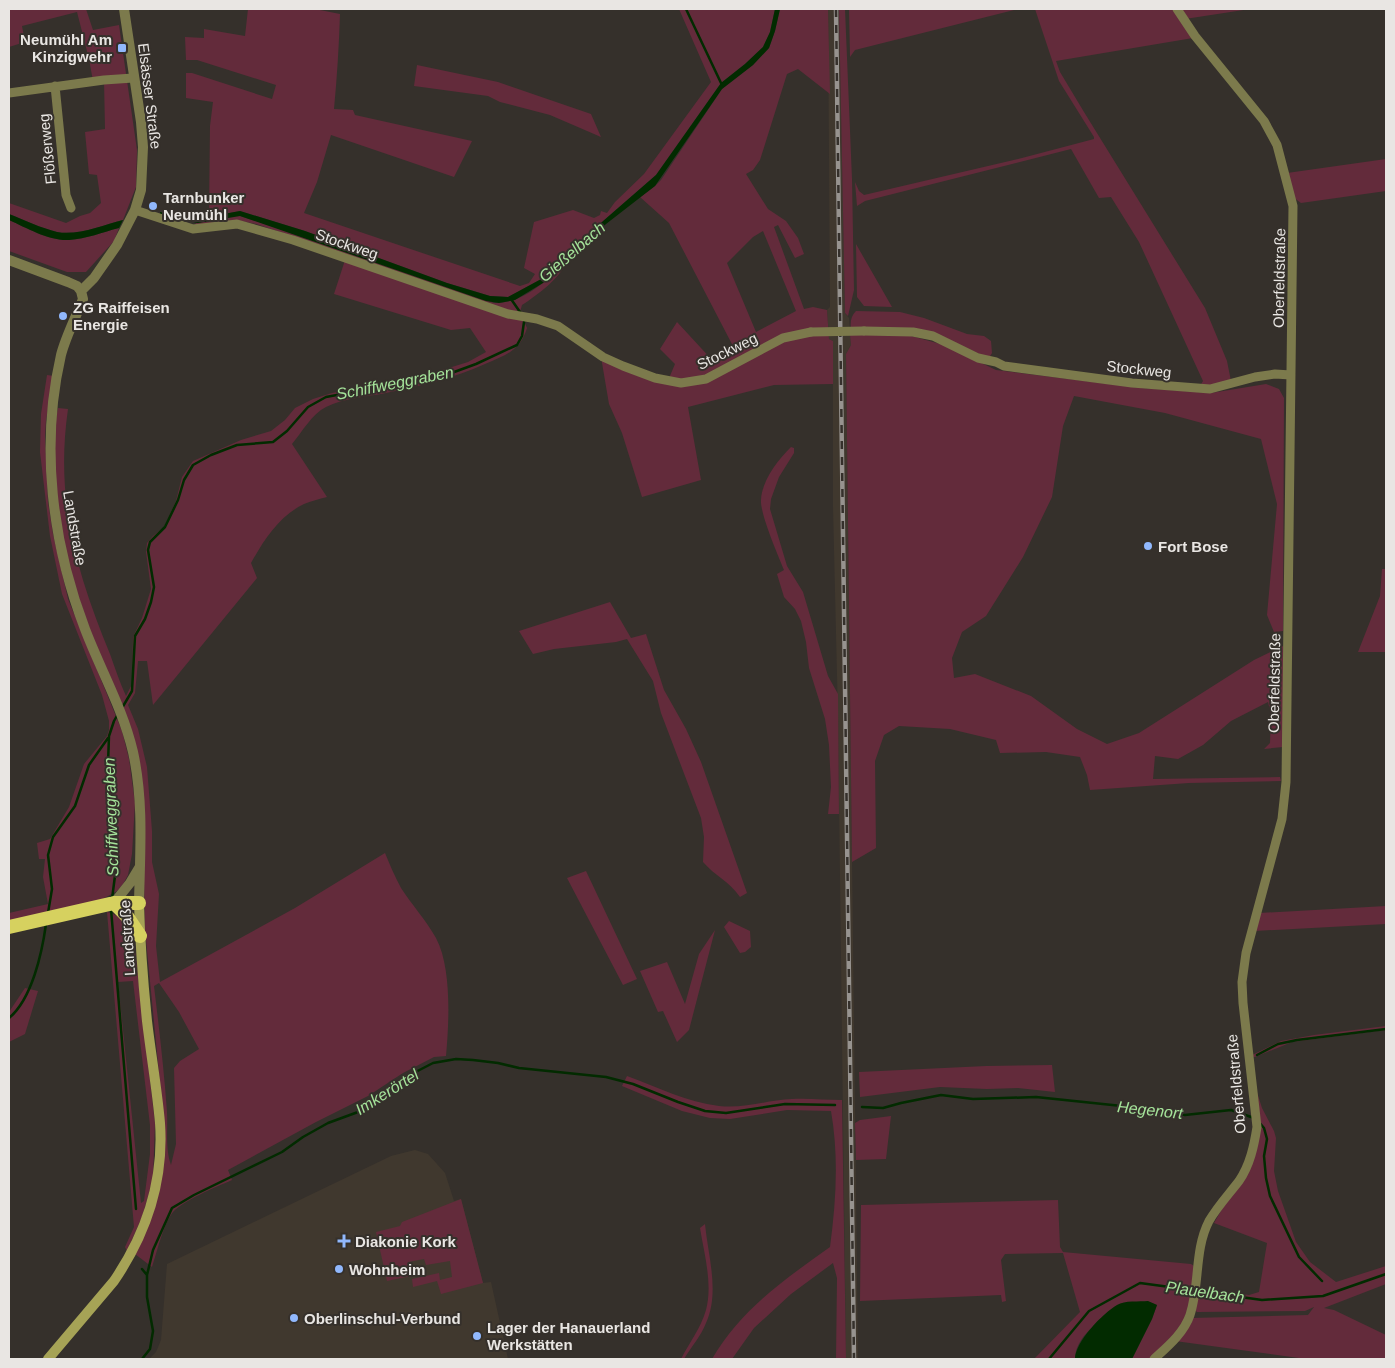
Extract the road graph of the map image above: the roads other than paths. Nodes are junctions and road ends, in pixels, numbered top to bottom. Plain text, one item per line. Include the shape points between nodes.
1 (124, 9) edge
2 (1177, 9) edge
3 (133, 78) junction
4 (54, 86) junction
5 (9, 93) edge
6 (71, 208) dead end
7 (135, 210) junction
8 (9, 260) edge
9 (81, 291) junction
10 (1291, 375) junction
11 (139, 867) junction
12 (139, 903) junction
13 (114, 904) junction
14 (9, 927) edge
15 (140, 936) junction
16 (48, 1359) edge
17 (1154, 1359) edge

1 - 3 street, Elsässer Straße
2 - 10 street, Oberfeldstraße via 1264,121 1277,145 1293,206
3 - 4 street
3 - 7 street, Elsässer Straße via 143,147 141,190
4 - 5 street
4 - 6 street, Flößerweg via 66,195
7 - 9 street, Elsässer Straße via 117,245
7 - 10 street, Stockweg, bridge via 193,229 237,224 293,240 508,314 558,326 623,366 654,378 681,383 706,379 783,338 811,332 864,330 934,336 978,358 1004,366 1132,383 1210,389 1255,377
8 - 9 street via 68,282
9 - 11 street, Landstraße via 83,298 62,353 52,406 50,464 59,538 72,595 122,717 132,751 139,787
10 - 17 street, Oberfeldstraße via 1286,782 1282,819 1246,953 1242,982 1256,1127 1247,1167 1206,1228 1190,1316
11 - 12 street, Landstraße
11 - 13 street
12 - 13 highway
12 - 15 main road, Landstraße
13 - 14 highway
13 - 15 highway
15 - 16 main road, Landstraße via 160,1123 159,1165 152,1205 142,1234 124,1267

